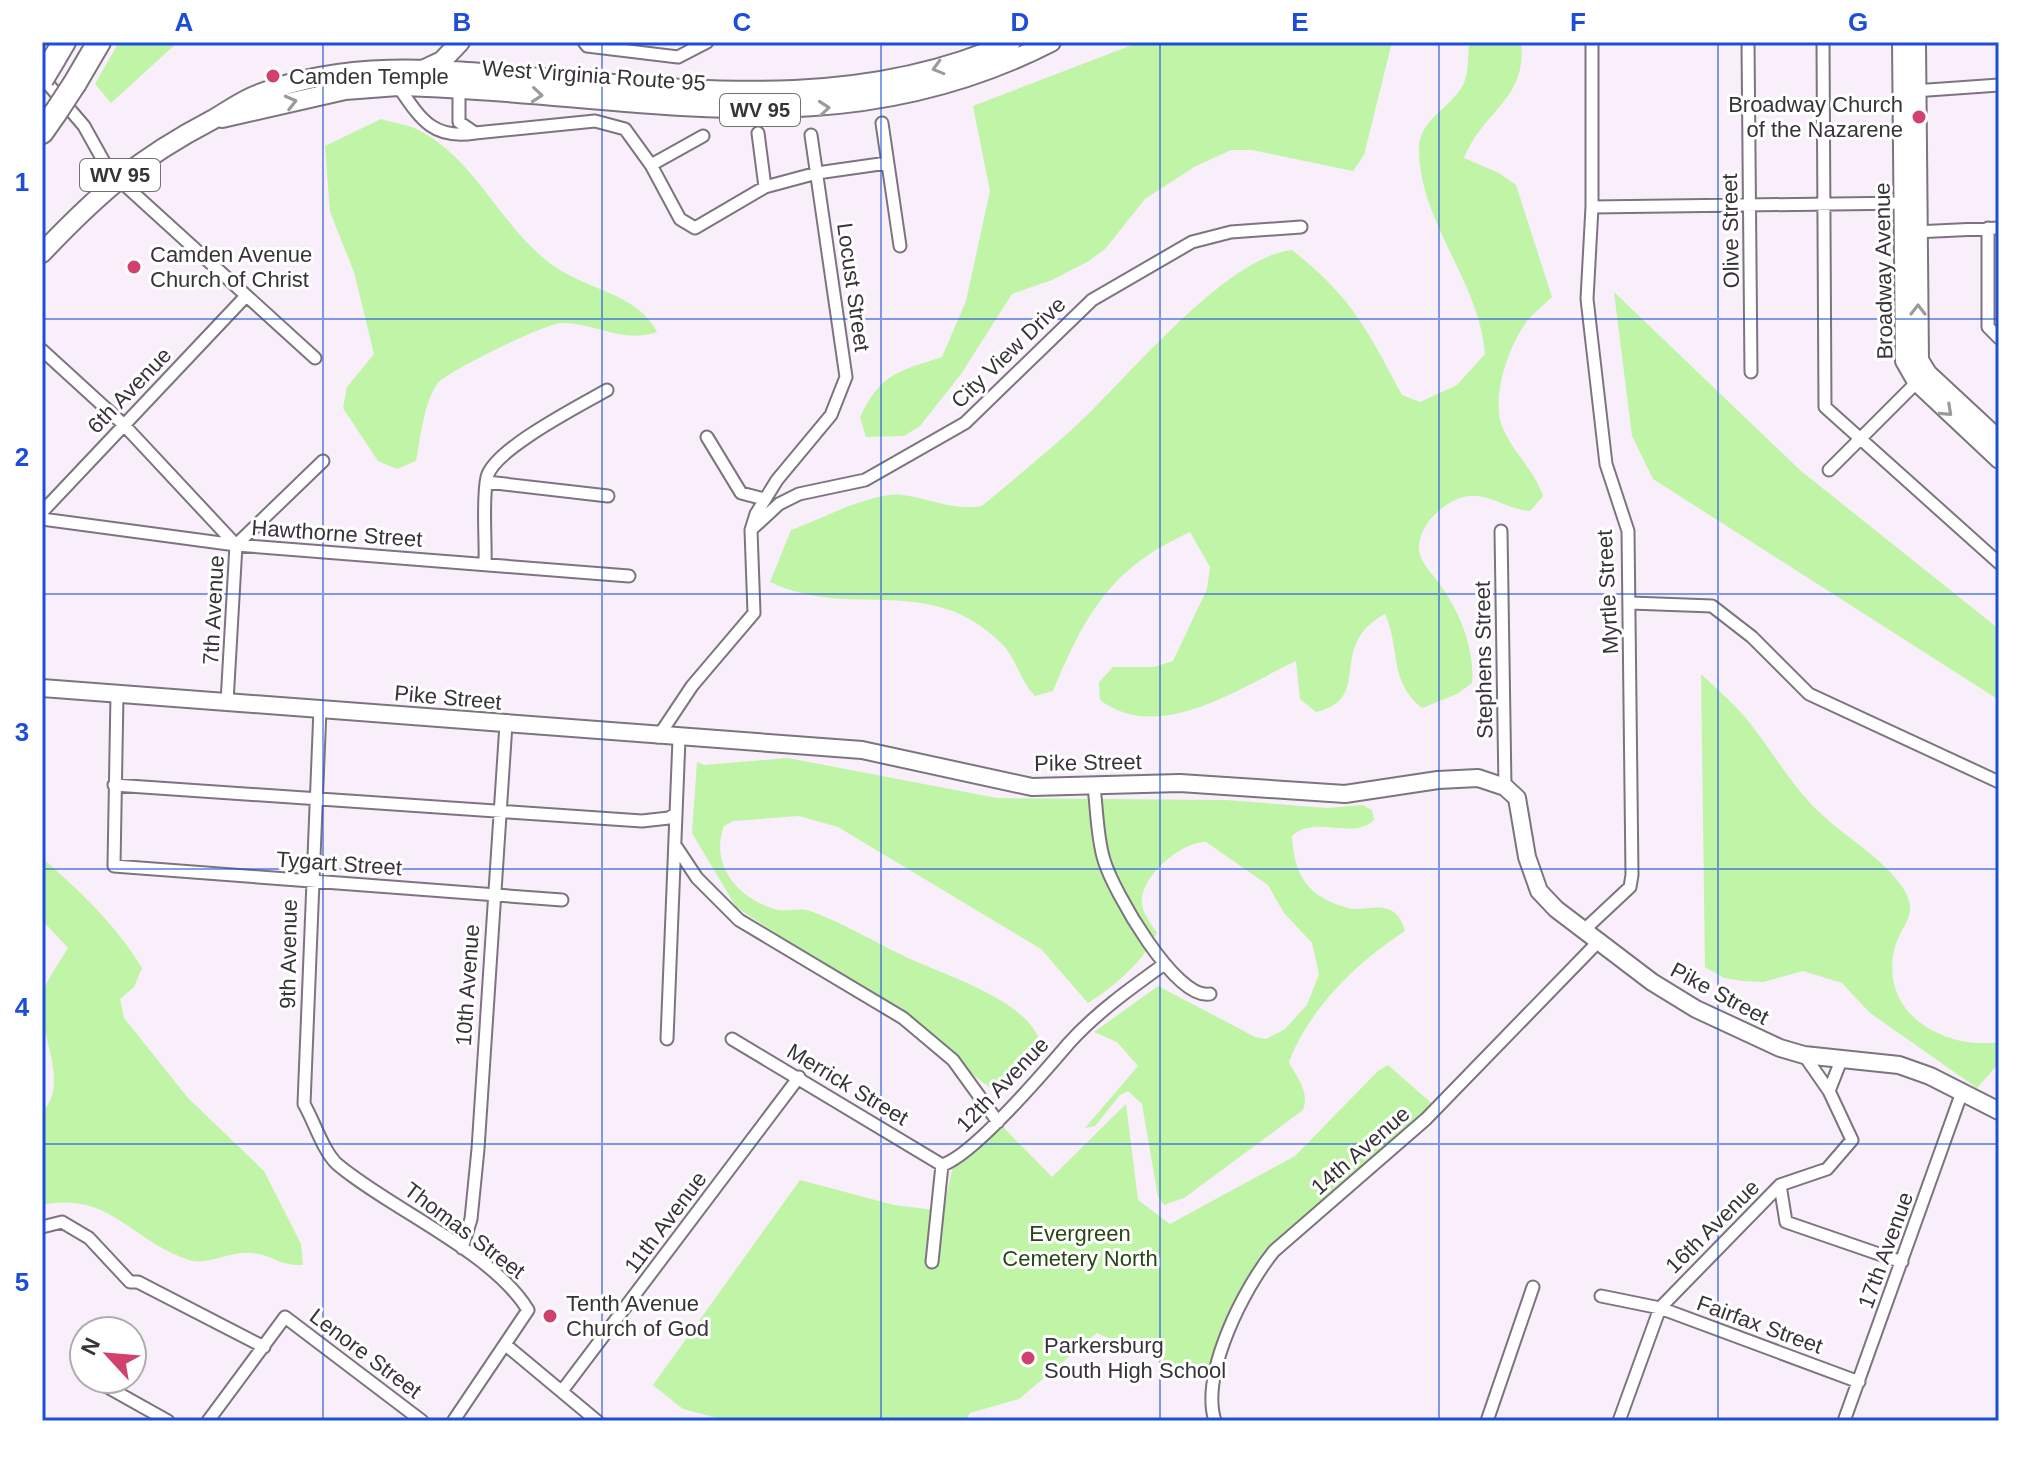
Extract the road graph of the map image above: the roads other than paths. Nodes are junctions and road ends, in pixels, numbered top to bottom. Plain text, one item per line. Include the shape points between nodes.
1 (99, 42) edge
2 (460, 42) edge
3 (707, 42) edge
4 (1011, 42) edge
5 (1051, 42) edge
6 (1592, 42) edge
7 (1748, 42) edge
8 (1823, 42) edge
9 (1901, 42) edge
10 (1917, 42) edge
11 (585, 44) edge
12 (51, 64) edge
13 (424, 69) junction
14 (460, 80) junction
15 (1999, 85) edge
16 (398, 86) junction
17 (1909, 91) junction
18 (215, 118) junction
19 (882, 123) dead end
20 (42, 132) edge
21 (475, 133) junction
22 (758, 133) dead end
23 (811, 135) dead end
24 (703, 136) dead end
25 (887, 163) junction
26 (651, 165) junction
27 (817, 173) junction
28 (117, 178) junction
29 (765, 187) junction
30 (1824, 202) junction
31 (1749, 203) junction
32 (1910, 203) junction
33 (1592, 207) junction
34 (1301, 227) dead end
35 (1993, 228) edge
36 (1910, 232) junction
37 (900, 246) dead end
38 (42, 253) edge
39 (246, 296) junction
40 (1999, 338) edge
41 (42, 350) edge
42 (315, 358) dead end
43 (1751, 372) dead end
44 (1922, 378) junction
45 (607, 390) dead end
46 (123, 424) junction
47 (707, 437) dead end
48 (1861, 438) junction
49 (1999, 439) edge
50 (1999, 460) edge
51 (323, 461) dead end
52 (1829, 470) dead end
53 (487, 482) junction
54 (608, 496) dead end
55 (764, 499) junction
56 (42, 512) edge
57 (42, 519) edge
58 (751, 530) junction
59 (1501, 531) dead end
60 (236, 545) junction
61 (1999, 563) edge
62 (485, 564) junction
63 (629, 576) dead end
64 (1631, 603) junction
65 (42, 688) edge
66 (117, 694) junction
67 (227, 702) junction
68 (320, 709) junction
69 (506, 724) junction
70 (658, 737) junction
71 (679, 739) junction
72 (1999, 782) edge
73 (114, 785) junction
74 (1094, 787) junction
75 (1505, 787) junction
76 (316, 800) junction
77 (502, 811) junction
78 (676, 813) junction
79 (675, 845) junction
80 (310, 881) junction
81 (494, 893) junction
82 (562, 900) dead end
83 (1583, 931) junction
84 (1598, 942) junction
85 (1163, 965) junction
86 (1210, 994) dead end
87 (667, 1039) dead end
88 (732, 1039) dead end
89 (1804, 1055) junction
90 (1842, 1058) junction
91 (799, 1077) junction
92 (1829, 1091) junction
93 (1962, 1092) junction
94 (304, 1104) joint
95 (1999, 1111) edge
96 (998, 1122) junction
97 (942, 1165) junction
98 (1780, 1185) junction
99 (42, 1227) edge
100 (462, 1248) junction
101 (932, 1262) dead end
102 (1902, 1262) junction
103 (1533, 1287) dead end
104 (1601, 1296) dead end
105 (1660, 1308) junction
106 (507, 1346) junction
107 (264, 1347) junction
108 (1859, 1382) junction
109 (562, 1391) junction
110 (122, 1395) edge
111 (168, 1421) edge
112 (208, 1421) edge
113 (422, 1421) edge
114 (452, 1421) edge
115 (597, 1421) edge
116 (1215, 1421) edge
117 (1487, 1421) edge
118 (1619, 1421) edge
119 (1844, 1421) edge

1 - 20 highway, bridge
2 - 13 main road via 442,61
3 - 11 street via 678,57
4 -> 14 main road, West Virginia Route 95 / WV 95 via 909,76 793,92
14 -> 5 main road, West Virginia Route 95 / WV 95 via 727,109 812,109 942,86
6 - 33 street, Myrtle Street
7 - 31 street, Olive Street
8 - 30 street
9 - 17 main road, Broadway Avenue
10 - 17 main road, Broadway Avenue
12 - 28 street
13 - 14 main road, WV 95
13 - 18 main road, WV 95 via 305,80 258,94
14 - 16 main road, WV 95
14 - 21 street via 459,122
15 - 17 street
18 -> 16 main road, WV 95 via 345,90
16 - 21 street via 430,127 454,137
17 - 32 main road, Broadway Avenue
18 - 28 main road, WV 95 via 176,137
19 - 25 street
21 - 26 street via 595,121 625,129
22 - 29 street
23 - 27 street, Locust Street
24 - 26 street
25 - 27 street
25 - 37 street
26 - 29 street via 680,219 695,228
27 - 29 street
27 - 55 street, Locust Street via 846,377 831,415
28 - 38 main road, WV 95
28 - 39 street
30 - 31 street
30 - 32 street
30 - 48 street via 1825,407
31 - 33 street
31 - 43 street, Olive Street
32 - 36 main road, Broadway Avenue
33 - 64 street, Myrtle Street via 1587,299 1606,464 1628,531
34 - 58 street, City View Drive via 1231,232 1192,242 1092,300 965,423 865,480 789,499
35 - 36 street
35 - 40 street via 1988,327
36 - 44 main road, Broadway Avenue
39 - 42 street
39 - 46 street, 6th Avenue
41 - 46 street
44 - 48 street
44 - 49 main road, Broadway Avenue
44 -> 50 main road, Broadway Avenue
45 - 53 street via 506,454 494,464
46 - 56 street, 6th Avenue
46 - 60 street
47 - 55 street via 741,493
48 - 52 street
48 - 61 street
51 - 60 street, 7th Avenue
53 - 54 street
53 - 62 street
55 - 58 street, Locust Street
57 - 60 street, Hawthorne Street
58 - 70 street via 754,613 692,686
59 - 75 street, Stephens Street
60 - 62 street, Hawthorne Street
60 - 67 street, 7th Avenue
62 - 63 street, Hawthorne Street
64 - 72 street via 1712,606 1809,694
64 - 83 street, Myrtle Street via 1630,887
65 - 66 main road, Pike Street
66 - 67 main road, Pike Street
66 - 73 street
67 - 68 main road, Pike Street
68 - 69 main road, Pike Street
68 - 76 street, 9th Avenue
69 - 70 main road, Pike Street
69 - 77 street, 10th Avenue
70 - 71 main road, Pike Street
71 - 74 main road, Pike Street via 862,750 1032,787
71 - 78 street
73 - 76 street
73 - 80 street, Tygart Street via 114,866
74 - 75 main road, Pike Street via 1180,783 1345,794 1465,777
74 - 85 street via 1104,861
75 - 83 main road, Pike Street via 1522,810 1527,857 1539,891
76 - 77 street
76 - 80 street, 9th Avenue
77 - 78 street via 642,821
77 - 81 street, 10th Avenue
78 - 79 street
79 - 87 street
79 - 96 street via 697,878 739,920 903,1018 953,1060
80 - 81 street, Tygart Street
80 - 94 street, 9th Avenue
81 - 82 street, Tygart Street
81 - 100 street, 10th Avenue via 478,1149 471,1219
83 - 84 main road, Pike Street
84 - 89 main road, Pike Street via 1696,1009
84 - 116 street, 14th Avenue via 1426,1119 1256,1272 1222,1348 1210,1396
85 - 86 street via 1189,990
85 - 96 street, 12th Avenue via 1097,1016
88 - 91 street, Merrick Street
89 - 90 main road, Pike Street
89 - 92 street, 16th Avenue
90 - 92 street
90 - 93 main road, Pike Street via 1899,1065
91 - 97 street, Merrick Street
91 - 109 street, 11th Avenue
92 - 98 street, 16th Avenue via 1852,1140 1827,1169
93 - 95 main road, Pike Street
93 - 102 street, 17th Avenue
94 - 100 street, Thomas Street via 334,1162
96 - 97 street, 12th Avenue via 954,1161
97 - 101 street
98 - 102 street via 1786,1222
98 - 105 street, 16th Avenue
99 - 107 street via 62,1222 89,1238 130,1282
100 - 106 street, Thomas Street via 519,1295 528,1310
102 - 108 street, 17th Avenue
103 - 117 street
104 - 105 street, Fairfax Street
105 - 108 street, Fairfax Street
105 - 118 street, 16th Avenue
106 - 109 street
106 - 114 street
107 - 112 street
107 - 113 street, Lenore Street via 285,1317
108 - 119 street, 17th Avenue
109 - 115 street
110 - 111 street

